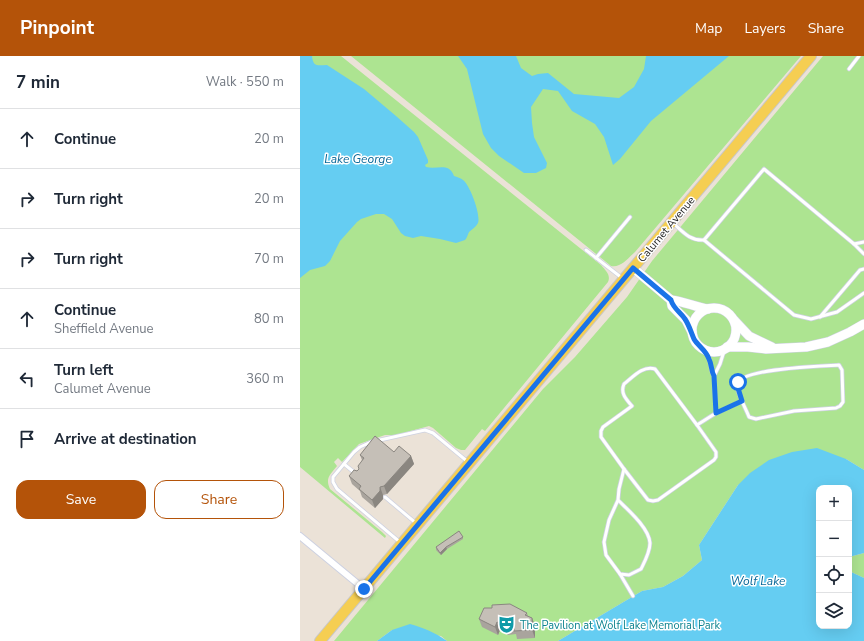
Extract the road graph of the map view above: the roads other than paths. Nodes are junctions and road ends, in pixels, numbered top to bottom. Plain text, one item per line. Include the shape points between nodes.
1 (811, 56) edge
2 (859, 56) edge
3 (848, 69) dead end
4 (630, 217) dead end
5 (672, 222) junction
6 (704, 240) junction
7 (864, 242) edge
8 (854, 244) junction
9 (586, 250) dead end
10 (864, 254) edge
11 (596, 258) junction
12 (633, 268) junction
13 (864, 269) edge
14 (623, 279) junction
15 (864, 293) edge
16 (671, 300) junction
17 (708, 309) junction
18 (820, 317) junction
19 (733, 318) junction
20 (864, 324) edge
21 (693, 334) junction
22 (703, 348) junction
23 (726, 348) junction
24 (773, 348) junction
25 (714, 376) junction
26 (742, 401) junction
27 (716, 413) junction
28 (697, 425) junction
29 (469, 463) junction
30 (344, 464) junction
31 (624, 469) junction
32 (359, 476) edge
33 (385, 497) dead end
34 (618, 500) junction
35 (418, 525) junction
36 (300, 536) edge
37 (402, 544) junction
38 (620, 574) junction
39 (364, 589) junction
40 (633, 596) dead end
41 (320, 641) edge

1 - 5 main road, Calumet Avenue
2 - 3 lane
4 - 11 lane
5 - 6 lane via 690,238
5 - 12 main road, Calumet Avenue
6 - 8 lane via 764,168
6 - 18 lane via 794,315 811,319
7 - 8 lane
8 - 10 lane
9 - 11 lane
11 - 14 lane
12 - 14 main road, Calumet Avenue
12 - 16 main road
13 - 18 lane via 860,270
14 - 29 main road, Calumet Avenue
15 - 18 lane via 837,312
16 - 17 main road
16 - 21 main road via 672,306 686,320
17 - 19 main road via 722,309
17 - 21 main road via 697,316
19 - 23 main road via 736,331
19 - 24 main road via 749,336
20 - 24 main road via 828,342 793,348
21 - 22 main road
22 - 23 main road via 715,351
22 - 25 lane
23 - 24 main road
23 - 25 lane
25 - 27 lane
26 - 26 lane via 749,417 756,419 794,411 836,408 843,402 842,370 839,365 792,367 756,374 738,382
26 - 27 lane
27 - 28 lane
28 - 31 lane via 716,452 716,457 658,500 648,500
28 - 31 lane via 655,369 645,368 622,388 622,393 632,406 600,431 601,437
29 - 30 lane via 433,433 425,430 371,442 354,452
29 - 35 main road, Calumet Avenue
30 - 32 lane
30 - 37 lane via 333,477 336,489
31 - 34 lane
33 - 35 lane
34 - 38 lane via 609,520 604,542 606,555
34 - 38 lane via 642,524 650,542 641,570 629,575
35 - 37 main road, Calumet Avenue
36 - 39 street
37 - 39 main road, Calumet Avenue
38 - 40 lane
39 - 41 main road, Calumet Avenue

